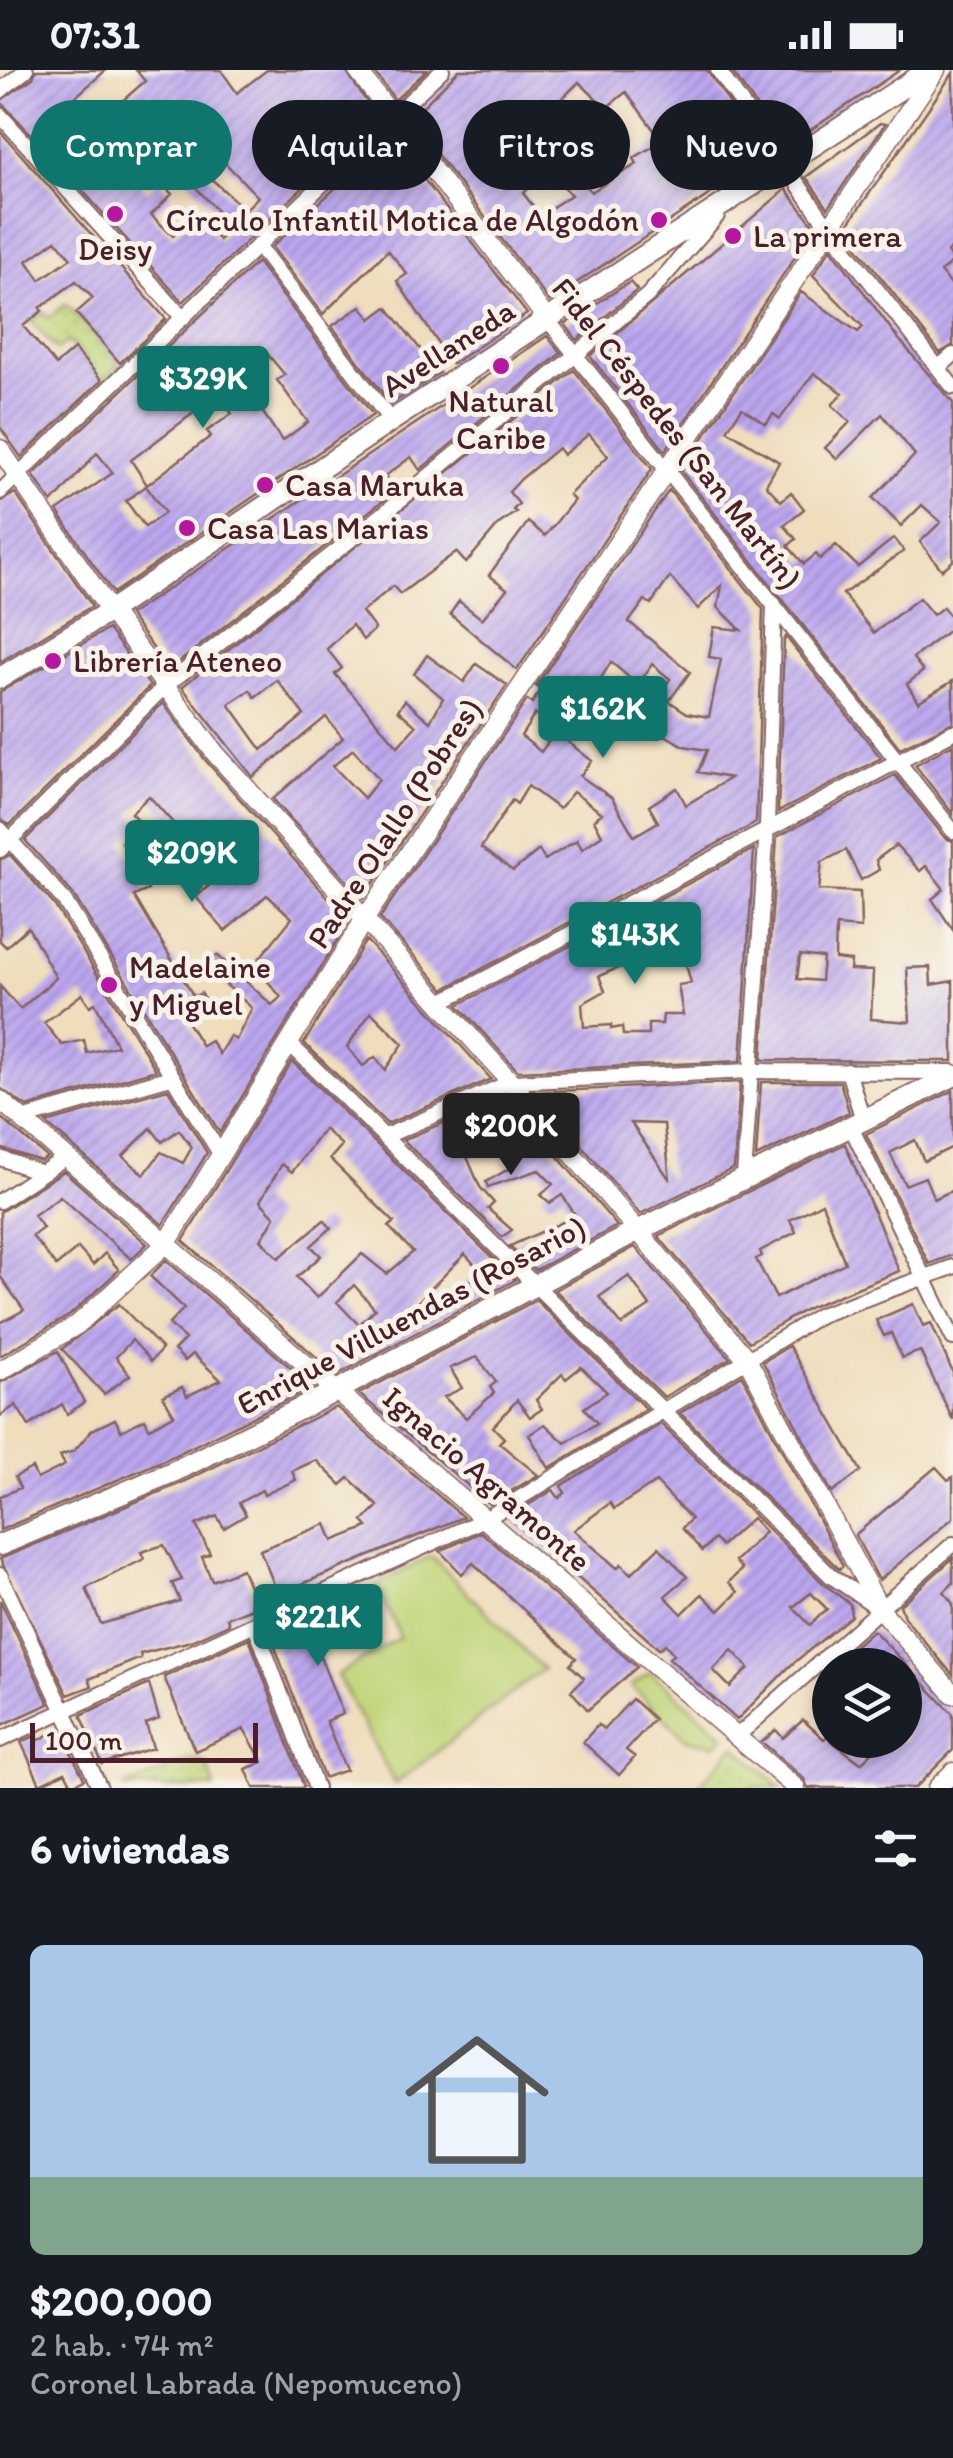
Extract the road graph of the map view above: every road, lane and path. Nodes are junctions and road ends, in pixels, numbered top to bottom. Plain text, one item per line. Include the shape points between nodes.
1 (26, 70) edge
2 (357, 70) edge
3 (442, 70) edge
4 (718, 70) edge
5 (933, 70) edge
6 (0, 91) edge
7 (380, 100) edge
8 (411, 100) edge
9 (739, 100) edge
10 (0, 115) edge
11 (813, 147) edge
12 (443, 183) edge
13 (317, 190) edge
14 (747, 190) edge
15 (802, 190) edge
16 (731, 200) junction
17 (832, 230) junction
18 (258, 246) junction
19 (182, 318) junction
20 (547, 319) junction
21 (953, 355) edge
22 (576, 356) junction
23 (938, 368) junction
24 (953, 386) edge
25 (391, 421) junction
26 (0, 448) edge
27 (665, 468) junction
28 (17, 476) junction
29 (0, 492) edge
30 (774, 604) junction
31 (110, 611) junction
32 (0, 678) edge
33 (164, 687) junction
34 (953, 732) edge
35 (898, 760) junction
36 (767, 827) junction
37 (953, 831) edge
38 (4, 839) edge
39 (364, 920) junction
40 (440, 1002) junction
41 (289, 1043) junction
42 (750, 1070) junction
43 (848, 1071) junction
44 (953, 1074) edge
45 (171, 1076) junction
46 (512, 1082) junction
47 (0, 1100) edge
48 (22, 1118) junction
49 (857, 1123) junction
50 (388, 1135) junction
51 (219, 1152) junction
52 (0, 1158) edge
53 (66, 1158) junction
54 (42, 1173) junction
55 (744, 1177) junction
56 (0, 1201) edge
57 (635, 1232) junction
58 (167, 1244) junction
59 (953, 1267) edge
60 (924, 1276) junction
61 (536, 1283) junction
62 (953, 1338) edge
63 (746, 1359) junction
64 (0, 1370) edge
65 (338, 1390) junction
66 (666, 1410) junction
67 (487, 1518) junction
68 (953, 1544) edge
69 (0, 1545) edge
70 (0, 1575) edge
71 (880, 1609) junction
72 (255, 1625) junction
73 (953, 1694) edge
74 (64, 1711) junction
75 (736, 1736) junction
76 (0, 1740) edge
77 (953, 1772) edge
78 (100, 1788) edge
79 (316, 1788) edge
80 (796, 1788) edge
81 (937, 1788) edge

1 - 6 street
2 - 7 main road, Fidel Céspedes (San Martín)
3 - 8 street
4 - 9 street
5 - 11 main road, Avellaneda
5 - 17 main road, Padre Olallo (Pobres)
10 - 19 street
12 - 20 main road, Fidel Céspedes (San Martín)
13 - 18 street
14 - 16 main road, Avellaneda
15 - 17 street
16 - 20 main road, Avellaneda
16 - 22 street via 648,295
17 - 23 street
17 - 27 main road, Padre Olallo (Pobres)
18 - 19 street
18 - 25 street
19 - 28 street
20 - 22 street, Fidel Céspedes (San Martín)
20 - 25 main road, Avellaneda
21 - 23 street
22 - 27 street, Fidel Céspedes (San Martín)
22 - 33 street
23 - 24 street
25 - 31 main road, Avellaneda
26 - 28 main road
27 - 30 street, Fidel Céspedes (San Martín)
27 - 39 main road, Padre Olallo (Pobres)
28 - 29 street
28 - 31 main road
30 - 35 street, Fidel Céspedes (San Martín)
30 - 36 street
31 - 32 main road, Avellaneda
31 - 33 main road
33 - 38 street
33 - 39 main road
34 - 35 street
35 - 36 street
35 - 37 street, Fidel Céspedes (San Martín)
36 - 40 street
36 - 42 street
38 - 45 street via 64,900
39 - 40 main road
39 - 41 main road, Padre Olallo (Pobres)
40 - 46 main road
41 - 50 street
41 - 51 main road, Padre Olallo (Pobres)
42 - 43 street
42 - 46 street
42 - 55 street
43 - 44 street
43 - 49 street
44 - 49 main road, Enrique Villuendas (Rosario)
45 - 48 street
45 - 51 street
46 - 50 street
46 - 57 main road
47 - 48 main road, Ignacio Agramonte
48 - 53 main road, Ignacio Agramonte
49 - 55 main road, Enrique Villuendas (Rosario)
49 - 60 street
50 - 61 street
51 - 58 main road, Padre Olallo (Pobres)
52 - 54 street
53 - 54 street
53 - 58 main road, Ignacio Agramonte
54 - 56 street
55 - 57 main road, Enrique Villuendas (Rosario)
57 - 61 main road, Enrique Villuendas (Rosario)
57 - 63 main road
58 - 64 main road, Padre Olallo (Pobres) via 77,1325
58 - 65 main road, Ignacio Agramonte
59 - 60 street
60 - 62 street
60 - 63 street via 820,1315
61 - 65 main road, Enrique Villuendas (Rosario)
61 - 66 street
63 - 66 street
63 - 71 main road
65 - 67 main road, Ignacio Agramonte
65 - 69 main road, Enrique Villuendas (Rosario) via 150,1482
66 - 67 street
66 - 71 street via 831,1576
67 - 72 street
67 - 75 main road, Ignacio Agramonte
68 - 71 street
70 - 74 street
71 - 73 main road
71 - 75 street
72 - 74 street
72 - 79 street
74 - 76 street
74 - 78 street
75 - 80 main road, Ignacio Agramonte
77 - 81 main road

